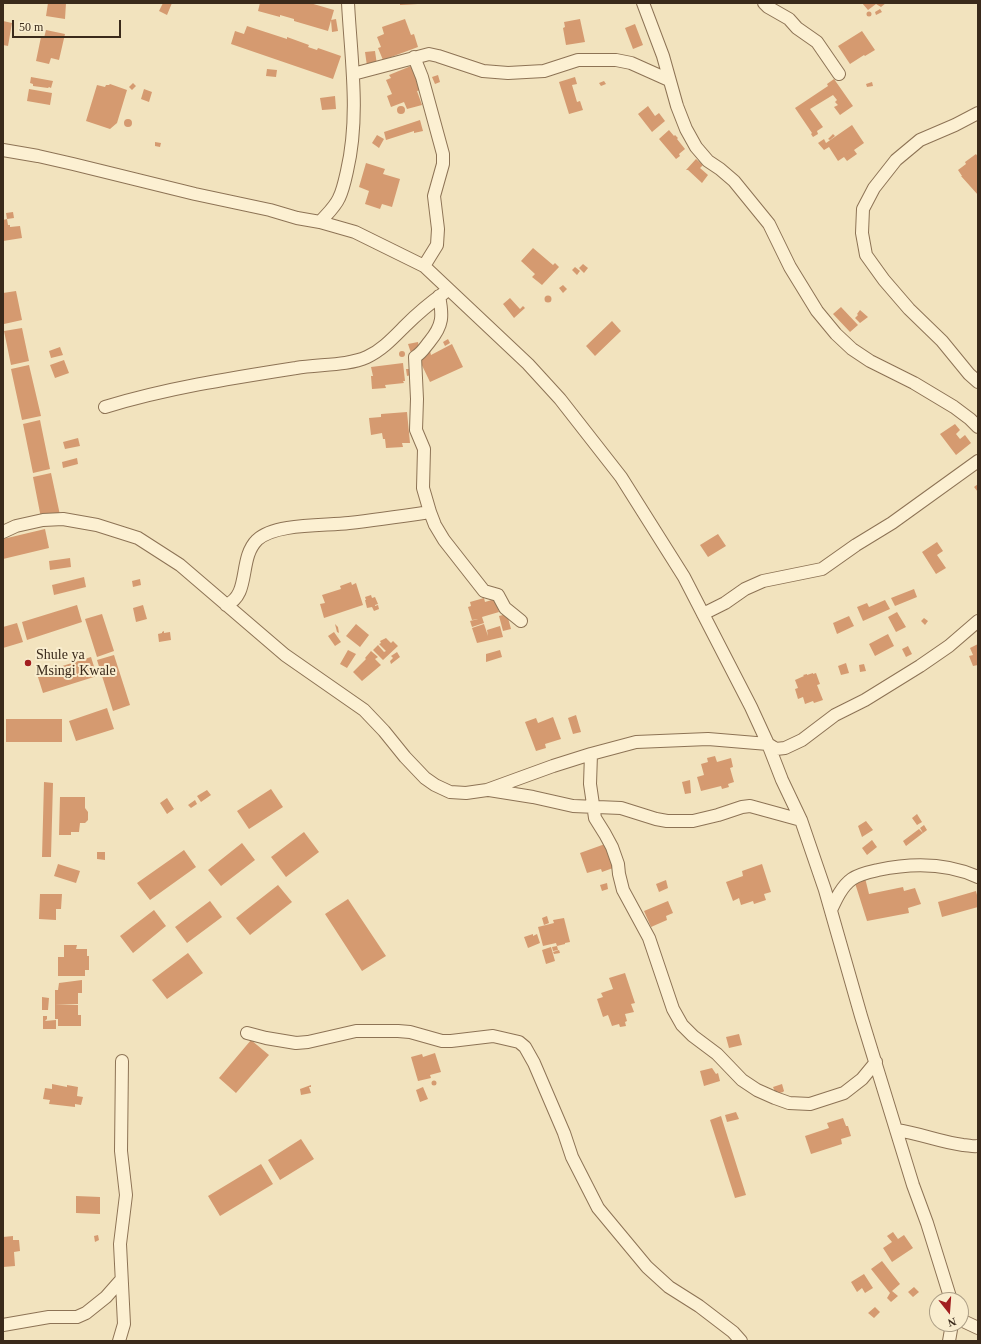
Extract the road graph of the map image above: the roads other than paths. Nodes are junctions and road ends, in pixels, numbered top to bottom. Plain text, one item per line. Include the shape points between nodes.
1 (348, 3) edge
2 (643, 3) edge
3 (764, 3) edge
4 (414, 57) junction
5 (353, 74) junction
6 (839, 74) dead end
7 (669, 80) junction
8 (978, 113) edge
9 (3, 150) edge
10 (320, 222) junction
11 (424, 266) junction
12 (444, 293) junction
13 (978, 382) edge
14 (106, 407) dead end
15 (978, 427) edge
16 (978, 461) edge
17 (430, 512) junction
18 (3, 532) edge
19 (226, 605) junction
20 (703, 614) junction
21 (521, 621) dead end
22 (978, 621) edge
23 (768, 744) junction
24 (591, 754) junction
25 (487, 790) junction
26 (594, 807) junction
27 (801, 820) junction
28 (978, 877) edge
29 (831, 910) junction
30 (247, 1032) dead end
31 (122, 1061) dead end
32 (876, 1062) junction
33 (896, 1130) junction
34 (978, 1146) edge
35 (121, 1280) junction
36 (949, 1292) edge
37 (3, 1325) edge
38 (119, 1341) edge
39 (741, 1341) edge

1 - 5 street
2 - 7 street
3 - 6 street via 817,42
4 - 5 street
4 - 7 street via 433,55 483,71 508,73 544,71 578,60 616,60 631,63
4 - 11 street via 444,154 434,196 437,245
5 - 10 street via 351,154 340,197
7 - 15 street via 686,129 696,147 708,162 734,180 769,224 790,268 817,311 836,334 870,361 936,396
8 - 13 street via 920,140 896,160 874,188 863,209 862,233 866,255 884,280
9 - 10 street via 66,162
10 - 11 street via 356,232
11 - 12 street
12 - 14 street via 416,315 381,349 366,357 207,383 140,396
12 - 17 street via 441,324 422,353 415,357 416,430 424,449 423,488
12 - 20 street via 528,364 560,399 621,476 684,577
16 - 20 street via 892,523 822,569 763,581
17 - 19 street via 344,524 312,524 265,535 257,540 249,551 240,593 234,601
17 - 21 street via 444,540 484,591 498,595 505,608
18 - 19 street via 23,524 62,519 97,525 138,538 180,565
19 - 25 street via 285,655 364,710 425,778 450,792
20 - 23 street
22 - 23 street via 926,662 865,700 835,715 802,740 785,748 776,749
23 - 24 street via 676,739 636,742
23 - 27 street
24 - 25 street
24 - 26 street via 590,784
25 - 26 street via 573,806
26 - 27 street via 620,808 656,819 680,822 750,806
26 - 32 street via 595,818 618,864 624,890 649,938 673,1009 682,1025 693,1036 718,1054 742,1080 789,1103 810,1104 844,1093 862,1079
27 - 29 street
28 - 29 street via 937,867 896,866 851,880 836,897
29 - 32 street
30 - 39 street via 296,1043 356,1031 410,1032 446,1041 494,1036 519,1042 534,1063 572,1157 598,1208 648,1267 669,1287 699,1306
31 - 35 street via 121,1151 126,1195 120,1244
32 - 33 street
33 - 34 street via 948,1143
33 - 36 street
35 - 37 street via 106,1297 77,1317 49,1317
35 - 38 street via 125,1316

